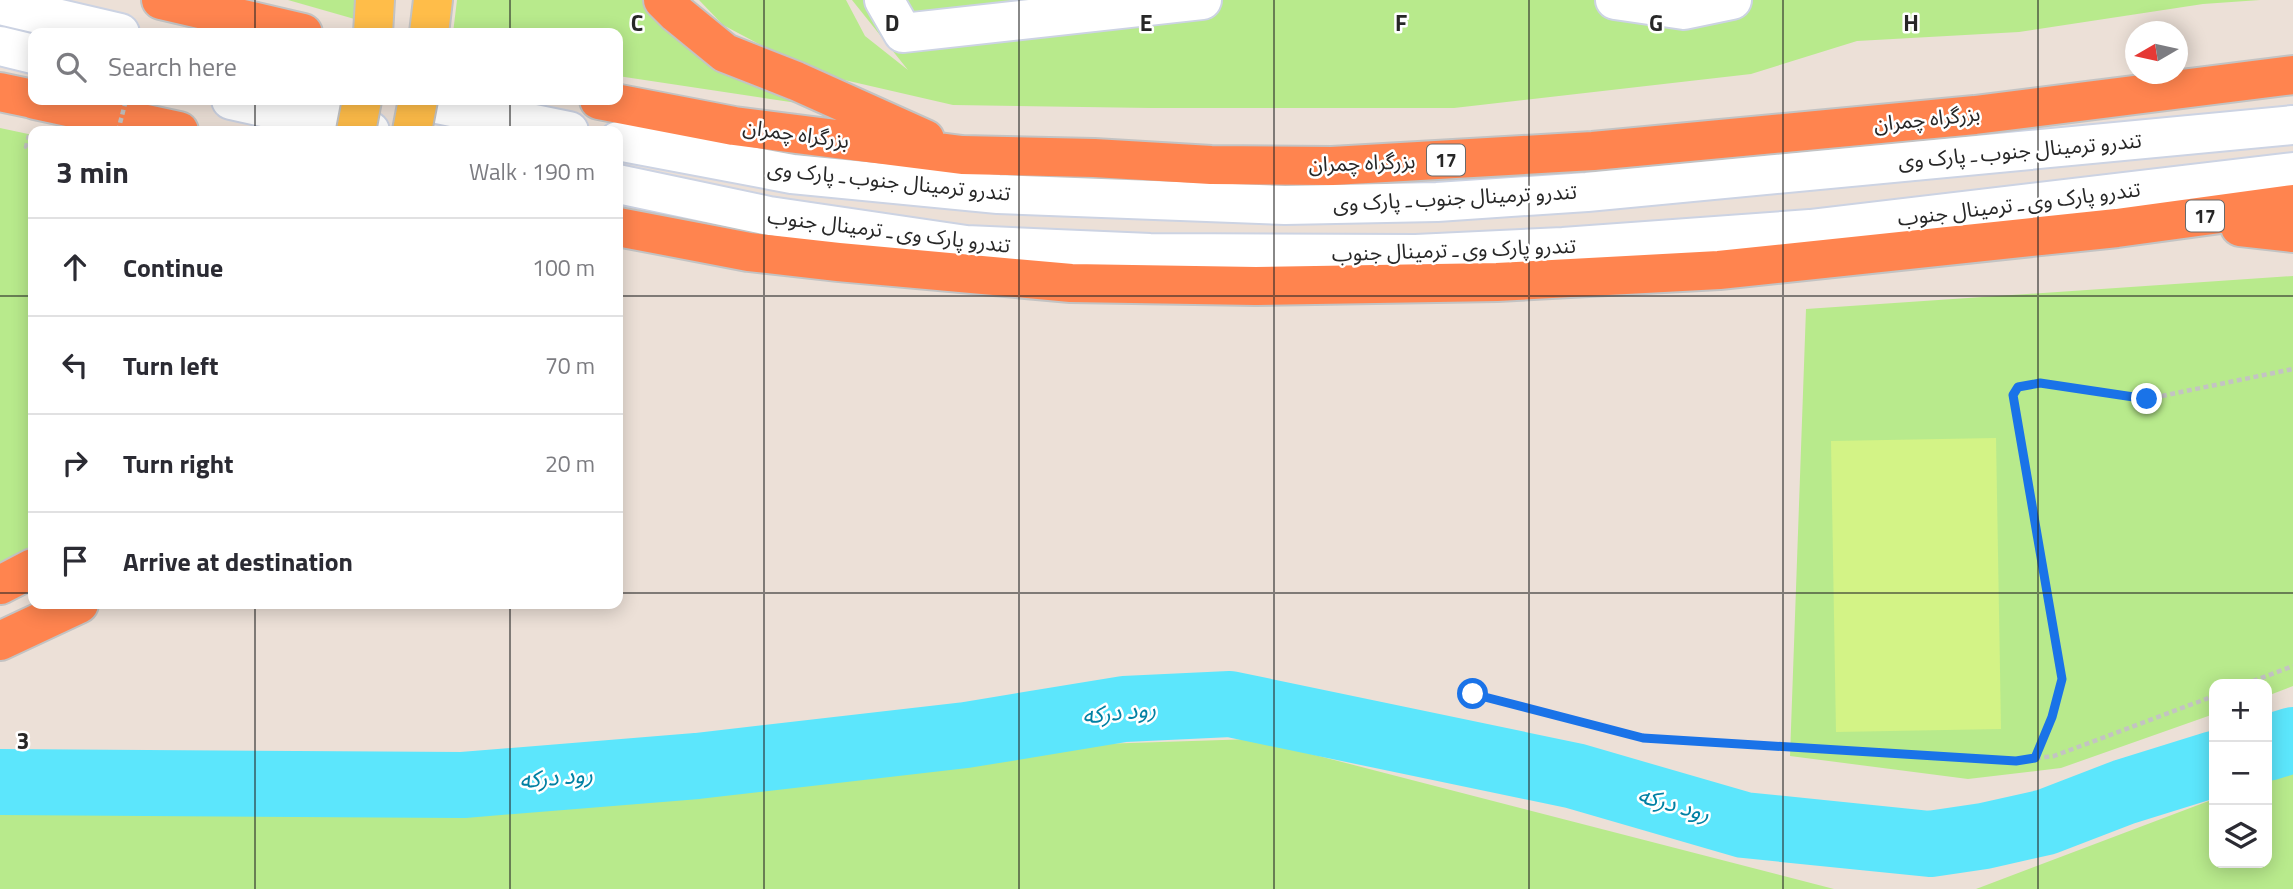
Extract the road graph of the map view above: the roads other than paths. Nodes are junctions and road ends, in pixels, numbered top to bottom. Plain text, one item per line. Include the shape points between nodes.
1 (161, 0) edge
2 (375, 0) edge
3 (433, 0) edge
4 (663, 0) edge
5 (884, 0) edge
6 (1202, 0) edge
7 (1615, 0) edge
8 (1732, 0) edge
9 (0, 5) edge
10 (99, 28) edge
11 (281, 28) edge
12 (373, 28) edge
13 (430, 28) edge
14 (0, 46) edge
15 (28, 53) edge
16 (2293, 75) edge
17 (0, 92) edge
18 (28, 99) edge
19 (57, 105) edge
20 (253, 105) edge
21 (361, 105) edge
22 (417, 105) edge
23 (442, 105) edge
24 (623, 105) edge
25 (2293, 125) edge
26 (155, 126) edge
27 (348, 126) edge
28 (357, 126) edge
29 (413, 126) edge
30 (545, 126) edge
31 (623, 142) edge
32 (962, 155) junction
33 (2293, 172) edge
34 (623, 185) edge
35 (2293, 204) edge
36 (2293, 223) edge
37 (2240, 227) junction
38 (623, 228) edge
39 (2117, 228) junction
40 (2293, 233) edge
41 (28, 570) edge
42 (0, 584) edge
43 (68, 609) edge
44 (0, 641) edge

1 - 11 highway
2 - 12 main road
3 - 13 main road
4 - 32 highway via 725,53
5 - 6 lane via 902,33
7 - 8 lane via 1684,10
9 - 10 lane
14 - 15 lane
16 - 32 highway, بزرگراه چمران / 17 via 1975,115 1593,151 1332,166
17 - 18 highway
19 - 26 highway
20 - 27 lane
21 - 28 main road, bridge
22 - 29 main road, bridge
23 - 30 lane
24 - 32 highway, بزرگراه چمران / 17 via 734,126
25 - 31 lane, تندرو ترمینال جنوب ـ پارک وی via 1587,192 1437,202 1285,205 998,194 806,176
33 - 34 lane, تندرو پارک وی ـ ترمینال جنوب via 1810,229 1402,254 1150,253 965,245 769,216
35 - 39 highway, 17
36 - 37 highway
37 - 39 highway
37 - 40 highway
38 - 39 highway, 17 via 749,252 838,262 1072,283 1256,286 1497,282 1719,270
41 - 42 highway
43 - 44 highway

